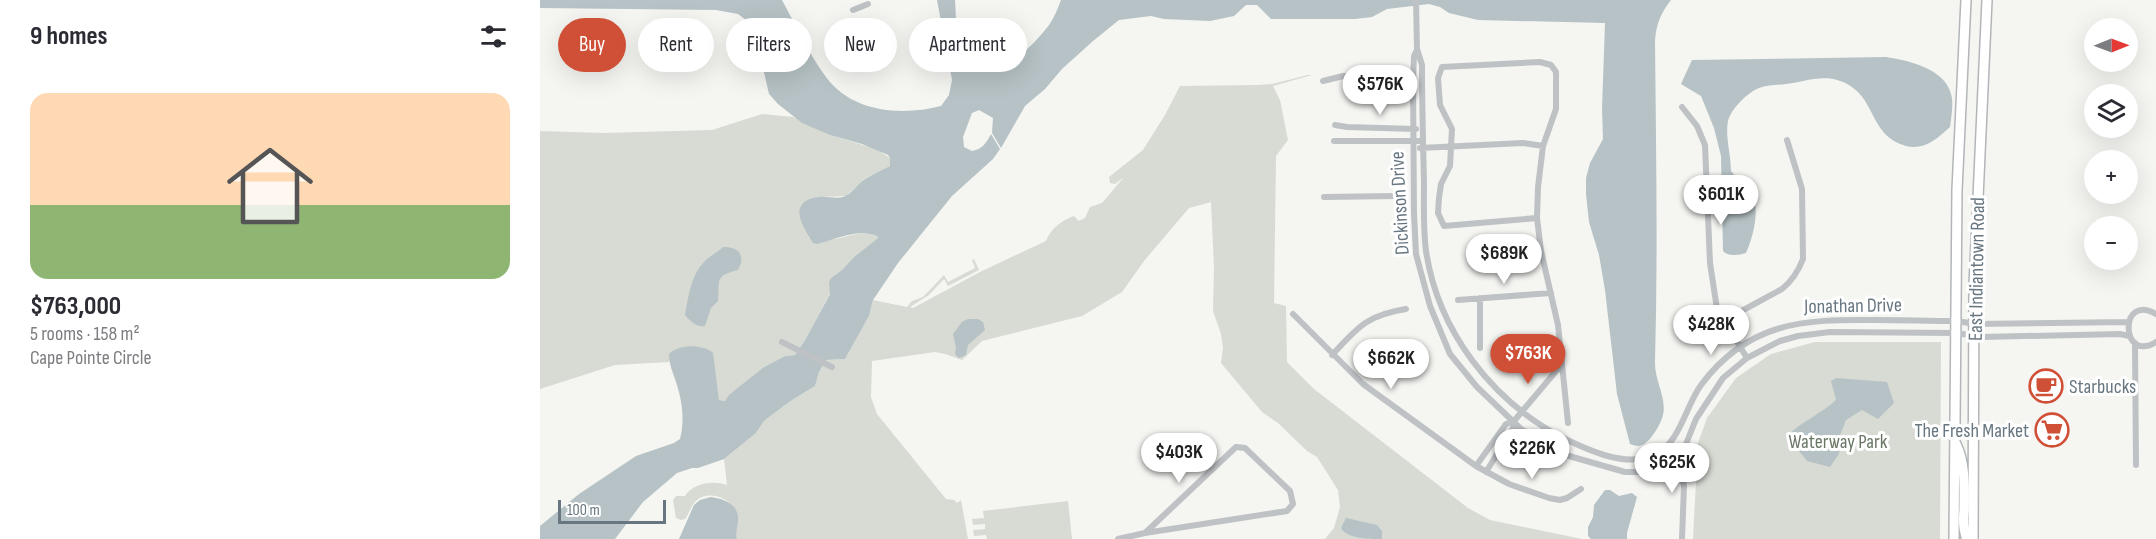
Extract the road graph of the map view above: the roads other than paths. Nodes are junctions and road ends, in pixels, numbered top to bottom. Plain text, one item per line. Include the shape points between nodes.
1 (1416, 0) edge
2 (1966, 0) edge
3 (1987, 0) edge
4 (867, 4) dead end
5 (853, 10) dead end
6 (1965, 31) junction
7 (1986, 31) junction
8 (1417, 49) junction
9 (1393, 75) dead end
10 (1323, 81) dead end
11 (1682, 107) dead end
12 (1335, 125) dead end
13 (1413, 129) junction
14 (1423, 129) junction
15 (1413, 140) junction
16 (1787, 140) dead end
17 (1334, 141) dead end
18 (1423, 144) junction
19 (1543, 146) junction
20 (1452, 147) junction
21 (1413, 149) junction
22 (1396, 196) dead end
23 (1324, 197) dead end
24 (1538, 218) junction
25 (1551, 293) junction
26 (1480, 298) junction
27 (1458, 300) dead end
28 (1406, 309) dead end
29 (1293, 314) dead end
30 (2156, 314) edge
31 (1723, 321) junction
32 (1957, 321) junction
33 (2129, 322) junction
34 (1975, 324) junction
35 (1956, 333) junction
36 (1975, 336) junction
37 (2129, 336) junction
38 (2156, 342) edge
39 (2135, 343) junction
40 (785, 344) dead end
41 (1740, 347) junction
42 (1480, 348) dead end
43 (1332, 355) junction
44 (1747, 358) junction
45 (1562, 364) junction
46 (832, 367) dead end
47 (1522, 411) junction
48 (1514, 421) junction
49 (1568, 423) dead end
50 (1954, 439) junction
51 (1664, 448) junction
52 (1648, 457) joint
53 (1671, 459) junction
54 (2136, 465) dead end
55 (1476, 466) junction
56 (1655, 467) joint
57 (1486, 472) junction
58 (1581, 489) dead end
59 (1145, 533) junction
60 (1118, 539) edge
61 (1682, 539) edge
62 (1954, 539) edge
63 (1967, 539) edge
64 (1973, 539) edge

1 - 8 street, Dickinson Drive
2 - 6 main road, East Indiantown Road
3 - 7 main road, East Indiantown Road
4 - 5 street
6 - 7 main road
6 - 32 main road, East Indiantown Road via 1957,190
7 - 34 main road, East Indiantown Road via 1976,217
8 - 13 street, Dickinson Drive
8 - 14 street, Dickinson Drive via 1422,65
9 - 10 street via 1343,76
11 - 31 street via 1705,145 1710,263 1717,309
12 - 13 street
13 - 14 street
13 - 15 street, Dickinson Drive
14 - 18 street, Dickinson Drive
15 - 17 street
15 - 18 street
15 - 21 street, Dickinson Drive
16 - 31 street via 1802,189 1803,248 1799,268 1782,290
18 - 20 street
18 - 21 street
18 - 47 street, Dickinson Drive via 1426,252 1447,319 1486,378
19 - 20 street via 1523,142
19 - 20 street via 1556,109 1556,72 1551,65 1540,62 1442,66 1438,78 1440,105 1452,129
19 - 24 street
20 - 24 street via 1450,166 1438,198 1438,213 1444,226
21 - 48 street, Dickinson Drive via 1416,254 1430,306 1450,354 1496,408
22 - 23 street
24 - 25 street
25 - 26 street
25 - 45 street
26 - 27 street
26 - 42 street
28 - 43 street via 1362,324
29 - 43 street
30 - 33 street, Jonathan Drive via 2140,311
31 - 41 street
32 - 34 street, Jonathan Drive
32 - 35 main road, East Indiantown Road
32 - 41 street, Jonathan Drive via 1815,320 1774,329
33 - 34 street, Jonathan Drive
33 - 37 street
34 - 36 main road, East Indiantown Road
35 - 36 street, Jonathan Drive
35 - 44 street, Jonathan Drive via 1815,333 1780,341
35 - 50 main road, East Indiantown Road
36 - 37 street, Jonathan Drive
36 - 64 main road, East Indiantown Road
37 - 39 street
38 - 39 street via 2147,346
39 - 54 street
40 - 46 street
41 - 44 street
41 - 51 street, Jonathan Drive via 1701,385
43 - 55 street via 1363,384
44 - 53 street, Jonathan Drive via 1723,378 1696,419 1686,444
45 - 47 street
45 - 49 street
47 - 48 street
47 - 52 street, Dickinson Drive via 1531,420 1592,452 1626,459
48 - 55 street via 1506,424
48 - 56 street, Dickinson Drive via 1569,456 1625,472
48 - 57 street
50 - 62 main road, East Indiantown Road
50 - 63 main road via 1962,457
51 - 52 street, Jonathan Drive
51 - 53 street
53 - 56 street, Jonathan Drive
53 - 61 street via 1684,486
55 - 57 street
57 - 58 street via 1509,484 1560,500
59 - 59 street via 1287,511 1293,504 1290,491 1245,448 1236,447
59 - 60 street

